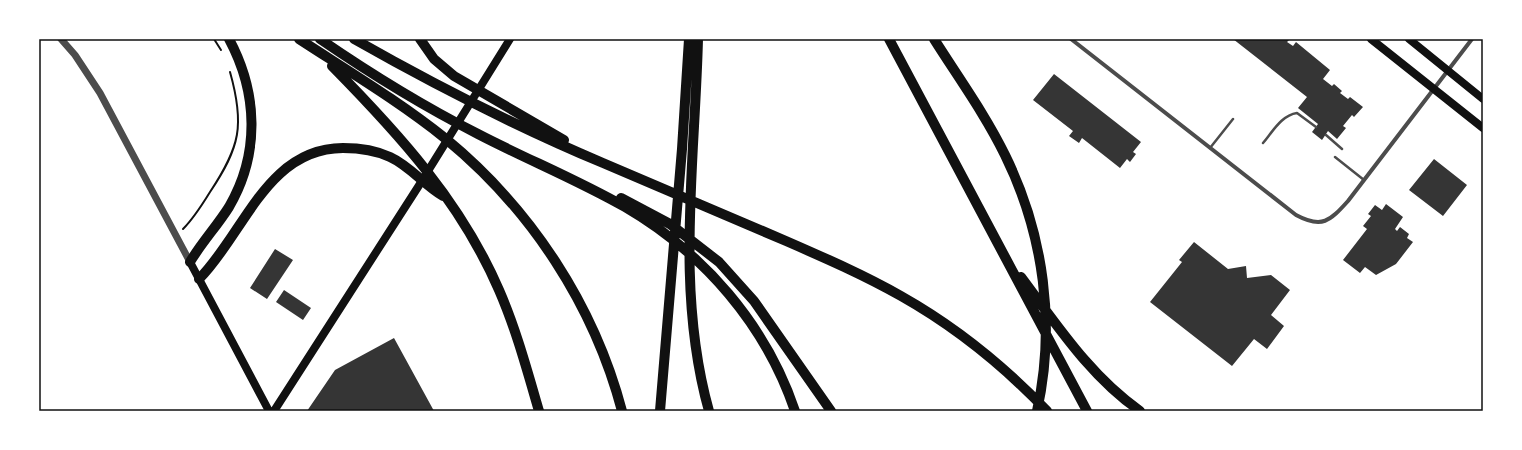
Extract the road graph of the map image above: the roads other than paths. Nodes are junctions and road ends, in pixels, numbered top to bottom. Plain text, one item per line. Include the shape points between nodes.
1 (61, 39) edge
2 (229, 39) edge
3 (299, 39) edge
4 (320, 39) edge
5 (354, 39) edge
6 (420, 39) edge
7 (510, 39) edge
8 (689, 39) edge
9 (698, 39) edge
10 (889, 39) edge
11 (934, 39) edge
12 (1071, 39) edge
13 (1371, 39) edge
14 (1409, 39) edge
15 (1472, 39) edge
16 (317, 50) junction
17 (1448, 70) junction
18 (1434, 88) junction
19 (1483, 99) edge
20 (1233, 119) dead end
21 (1316, 127) dead end
22 (1483, 128) edge
23 (1326, 134) dead end
24 (1263, 143) dead end
25 (1210, 148) junction
26 (1342, 149) dead end
27 (1335, 157) dead end
28 (600, 162) junction
29 (547, 168) junction
30 (1364, 180) junction
31 (435, 186) junction
32 (1005, 257) junction
33 (190, 262) junction
34 (200, 279) junction
35 (269, 411) edge
36 (274, 411) edge
37 (539, 411) edge
38 (622, 411) edge
39 (660, 411) edge
40 (709, 411) edge
41 (795, 411) edge
42 (831, 411) edge
43 (1037, 411) edge
44 (1048, 411) edge
45 (1087, 411) edge
46 (1140, 411) edge

1 - 33 street via 100,93
2 - 33 highway via 244,72 250,96 252,125 249,154 234,199
3 - 16 highway
4 - 29 highway via 444,116
5 - 28 highway via 484,110
6 - 28 highway via 437,62 466,83
7 - 36 main road
8 - 39 highway
9 - 40 highway via 690,276 696,347
10 - 32 highway
11 - 43 highway via 1008,160 1035,235 1046,319 1044,372
12 - 25 street
13 - 18 main road
14 - 17 main road
15 - 17 street
16 - 31 highway via 381,115 418,158
16 - 38 highway via 435,131 489,179 516,208 559,267 596,338 610,370
17 - 18 street
17 - 19 main road
18 - 22 main road
18 - 30 street
20 - 25 lane
21 - 24 lane via 1298,113 1290,114 1278,123
23 - 26 lane
25 - 30 street via 1296,215 1309,221 1325,222 1335,215
27 - 30 lane
28 - 44 highway via 848,269 902,296 986,354
29 - 41 highway via 625,207 662,231 702,265 731,296 760,336 781,375
29 - 42 highway via 616,196 663,219 703,248 750,296
31 - 34 highway via 386,155 358,148 330,149 300,158 282,171 268,186
31 - 37 highway via 449,199 473,237 499,290 514,329
32 - 45 highway
32 - 46 highway via 1093,370
33 - 34 main road
34 - 35 main road

